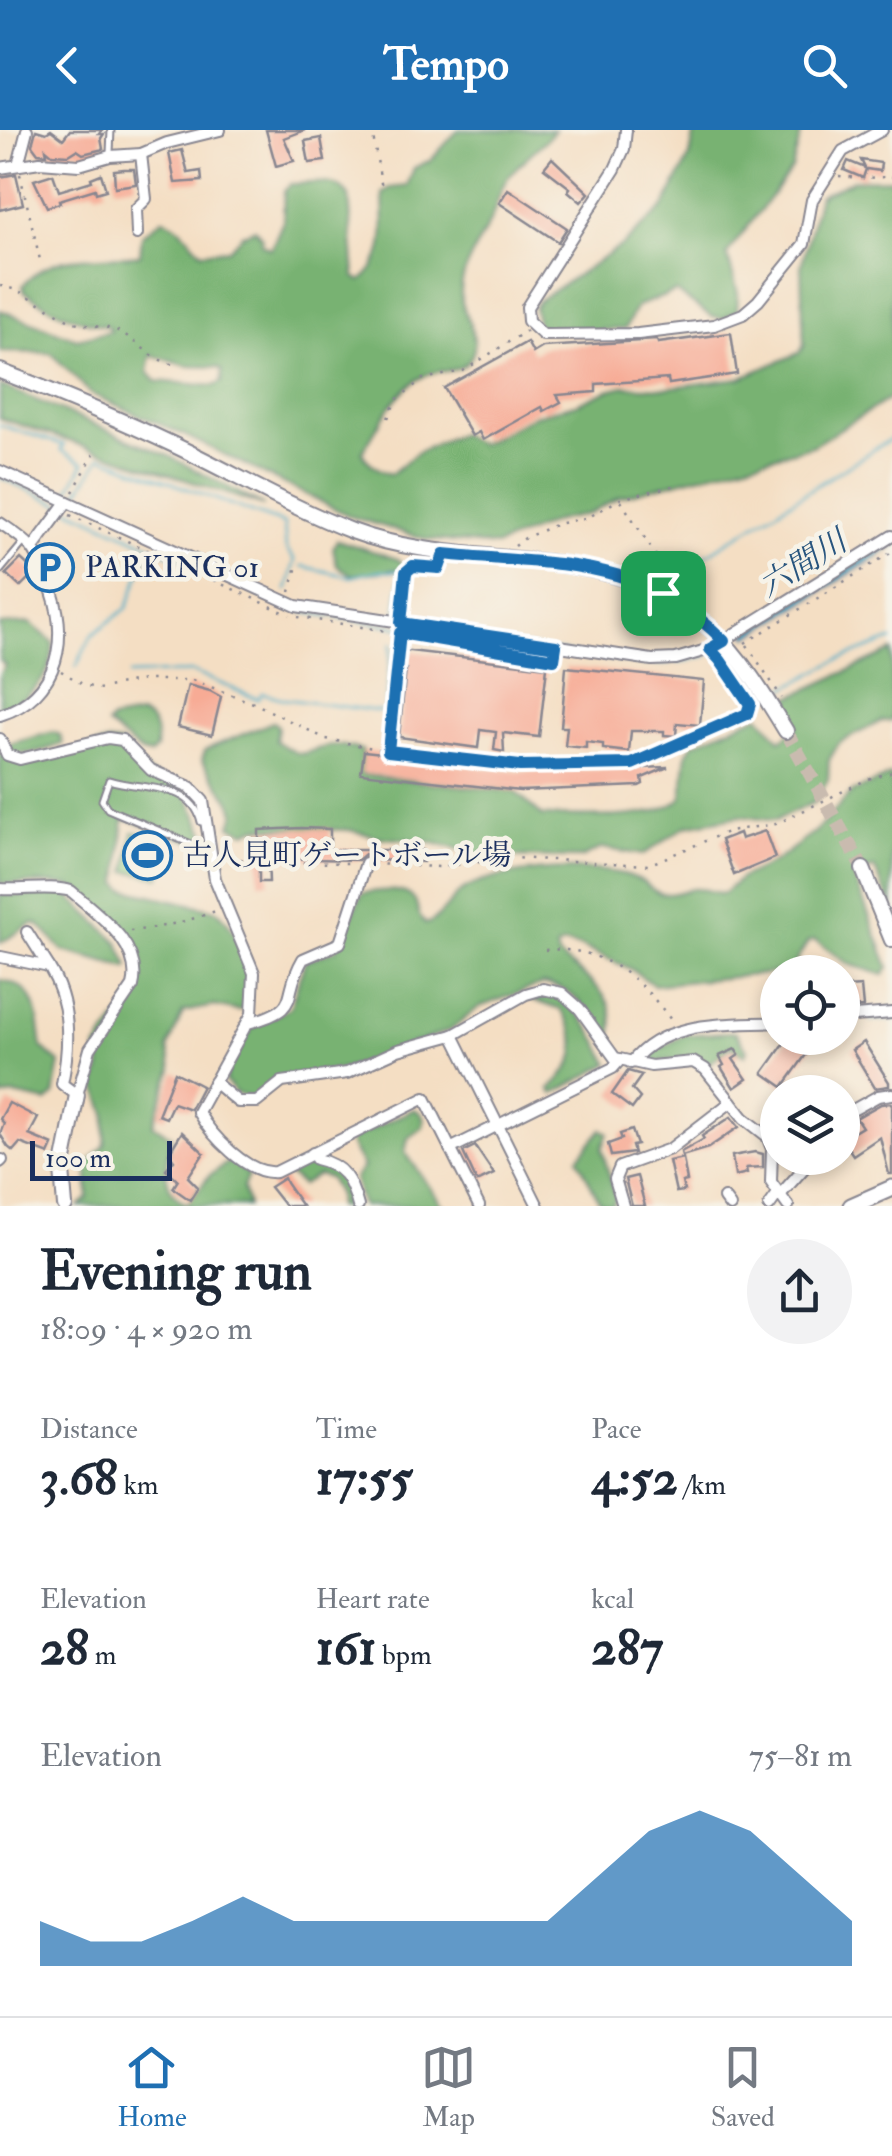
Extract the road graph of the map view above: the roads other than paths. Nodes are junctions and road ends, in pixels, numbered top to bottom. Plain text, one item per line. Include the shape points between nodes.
1 (27, 130) edge
2 (111, 130) edge
3 (220, 130) edge
4 (626, 130) edge
5 (882, 130) edge
6 (169, 136) edge
7 (142, 154) junction
8 (110, 156) junction
9 (18, 165) junction
10 (0, 168) edge
11 (137, 234) dead end
12 (0, 371) edge
13 (0, 471) edge
14 (67, 502) junction
15 (0, 523) edge
16 (892, 536) edge
17 (29, 545) junction
18 (444, 554) junction
19 (417, 566) road end
20 (0, 571) edge
21 (724, 641) junction
22 (710, 649) junction
23 (0, 715) edge
24 (786, 731) tunnel mouth
25 (0, 738) edge
26 (388, 751) road end
27 (208, 825) junction
28 (191, 844) dead end
29 (366, 864) road end
30 (863, 869) tunnel mouth
31 (0, 888) edge
32 (27, 932) dead end
33 (892, 940) edge
34 (1, 957) edge
35 (49, 967) junction
36 (892, 1013) edge
37 (860, 1016) edge
38 (760, 1023) edge
39 (248, 1024) junction
40 (453, 1035) junction
41 (625, 1061) junction
42 (214, 1082) junction
43 (77, 1094) junction
44 (892, 1094) edge
45 (731, 1102) junction
46 (860, 1106) edge
47 (498, 1125) junction
48 (450, 1149) junction
49 (313, 1153) junction
50 (797, 1175) edge
51 (892, 1188) edge
52 (780, 1194) junction
53 (65, 1206) edge
54 (358, 1206) edge
55 (478, 1206) edge
56 (538, 1206) edge
57 (623, 1206) edge
58 (769, 1206) edge
59 (788, 1206) edge
60 (851, 1206) edge

1 - 9 street
2 - 8 lane
3 - 6 street
4 - 5 street via 620,160 527,307 531,327 550,336 638,334 734,319 799,250 812,200 846,148
6 - 7 street
7 - 8 street
7 - 11 street via 146,199 136,210
8 - 9 street via 74,166
9 - 10 street
12 - 18 street via 347,529
13 - 14 street
14 - 17 street
14 - 22 street via 288,603 556,651 652,660
15 - 17 street
16 - 21 street
17 - 20 lane
17 - 23 street via 56,603 55,667 32,699
18 - 19 street via 439,568
18 - 21 street via 585,566 626,576 663,593
21 - 22 street
21 - 24 street
22 - 26 lane via 750,704 747,714 641,762 520,766
25 - 27 street via 7,754 20,758 122,740 151,770 197,793
27 - 28 lane via 183,796 109,780 105,806
27 - 39 street via 215,880 254,974
29 - 39 street via 340,942 303,959 284,1010
30 - 33 street
31 - 43 street via 71,891 132,956 133,986 90,1049
32 - 35 street
34 - 35 street
35 - 43 street via 66,1006 62,1084
36 - 37 street
38 - 41 street via 677,1030
39 - 42 street
40 - 41 street via 534,990 553,990 580,1008 610,1054
40 - 42 street via 346,1074 282,1082 251,1104
40 - 47 street
41 - 45 street via 693,1062
41 - 47 street
42 - 49 street via 199,1116 237,1155 271,1173
43 - 53 street via 62,1170
44 - 46 street
45 - 52 street via 770,1142 770,1176
45 - 57 street via 670,1150 620,1167 615,1180
47 - 48 street
47 - 56 street
48 - 49 street via 424,1098
48 - 55 street
49 - 54 street via 342,1170
50 - 52 street
51 - 60 main road
52 - 58 street
52 - 59 street

